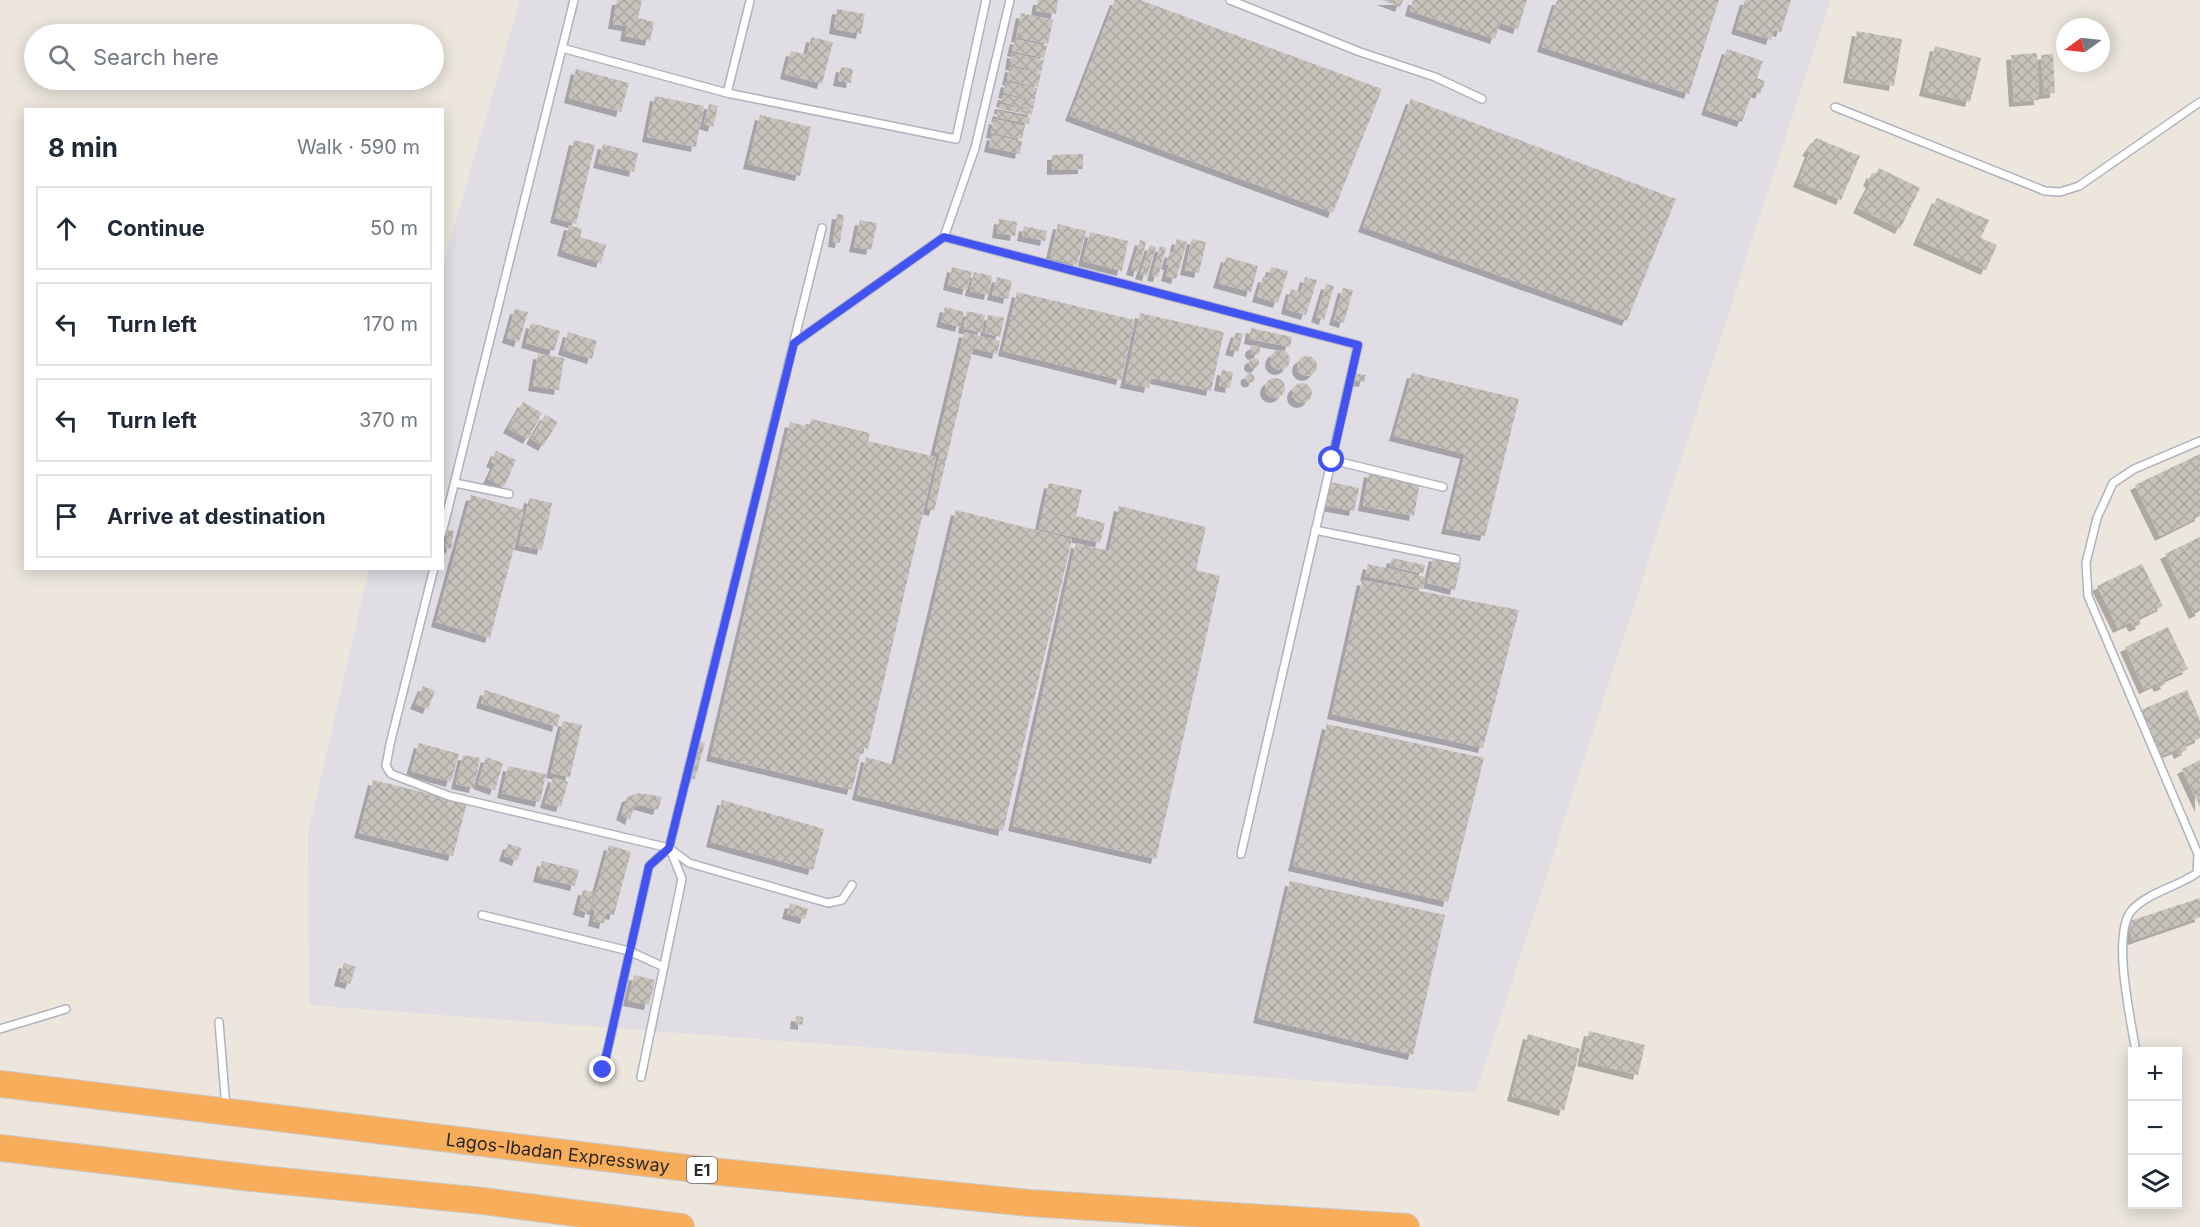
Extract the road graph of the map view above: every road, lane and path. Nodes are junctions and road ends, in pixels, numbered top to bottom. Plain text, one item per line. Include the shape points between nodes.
1 (574, 0) edge
2 (986, 0) edge
3 (1010, 0) edge
4 (1230, 0) edge
5 (750, 2) dead end
6 (562, 48) junction
7 (727, 93) junction
8 (1482, 99) dead end
9 (2200, 102) edge
10 (1835, 107) dead end
11 (822, 228) dead end
12 (944, 237) junction
13 (794, 343) junction
14 (2200, 441) edge
15 (1332, 460) junction
16 (455, 483) junction
17 (1443, 487) dead end
18 (509, 494) dead end
19 (444, 525) edge
20 (1315, 530) junction
21 (1456, 559) dead end
22 (434, 570) edge
23 (669, 848) junction
24 (1242, 854) dead end
25 (852, 885) dead end
26 (482, 915) dead end
27 (629, 951) junction
28 (664, 967) junction
29 (66, 1009) dead end
30 (219, 1022) dead end
31 (0, 1029) edge
32 (2135, 1047) edge
33 (603, 1070) dead end
34 (641, 1077) dead end
35 (0, 1084) edge
36 (226, 1110) junction
37 (0, 1148) edge
38 (681, 1227) edge
39 (1406, 1227) edge

1 - 6 lane
2 - 7 lane via 956,139
3 - 12 lane via 975,148
4 - 8 lane via 1435,77
5 - 7 lane
6 - 7 lane
6 - 16 lane
9 - 10 lane via 2079,186 2060,192 2044,191
11 - 13 lane
12 - 13 lane
12 - 15 lane via 1358,345
13 - 23 lane
14 - 32 lane via 2113,483 2097,518 2086,563 2088,596 2198,854 2197,873 2150,896 2131,911 2123,935 2123,964
15 - 17 lane
15 - 20 lane
16 - 18 lane
16 - 19 lane
20 - 21 lane
20 - 24 lane
22 - 23 lane via 390,744 386,766 391,774 449,796
23 - 25 lane via 688,863 828,903 842,900
23 - 27 lane via 649,866
23 - 28 lane via 682,879
26 - 27 lane
27 - 28 lane
27 - 33 lane
28 - 34 lane
29 - 31 lane
30 - 36 lane
35 - 36 highway, Lagos-Ibadan Expressway / E1
36 - 39 highway, Lagos-Ibadan Expressway / E1 via 711,1171 1029,1203
37 - 38 highway via 483,1201

